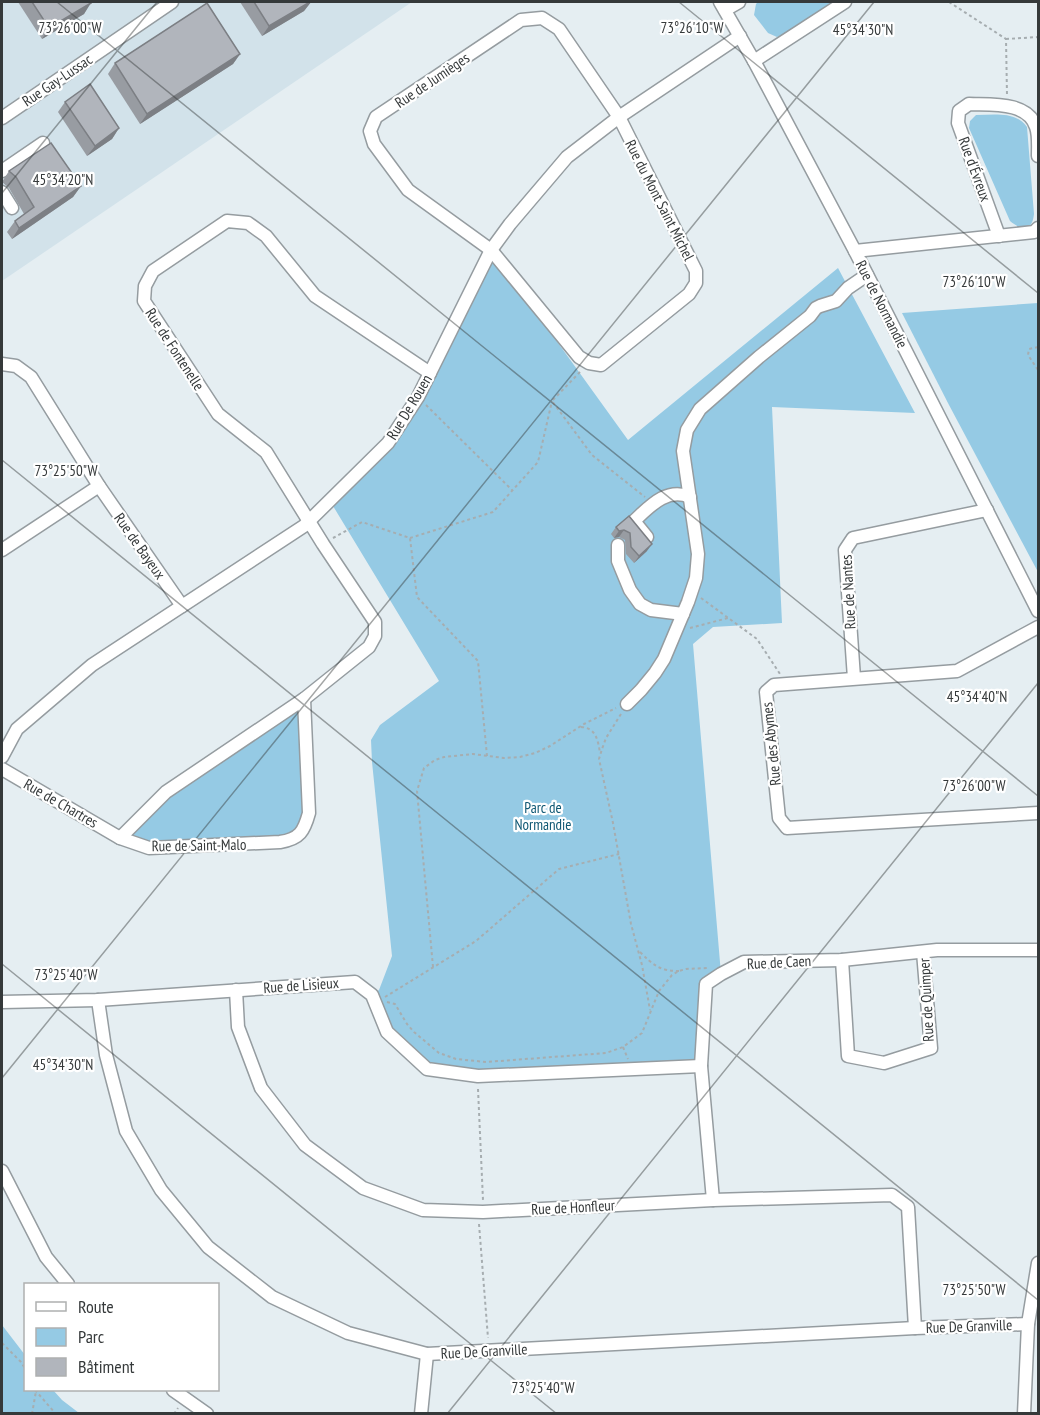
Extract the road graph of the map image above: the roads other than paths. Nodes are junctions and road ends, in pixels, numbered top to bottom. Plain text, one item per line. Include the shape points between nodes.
1 (172, 2) edge
2 (739, 2) edge
3 (845, 2) edge
4 (722, 6) edge
5 (740, 36) junction
6 (754, 61) junction
7 (619, 117) junction
8 (2, 118) edge
9 (43, 143) dead end
10 (1038, 156) edge
11 (2, 171) edge
12 (2, 192) edge
13 (12, 208) dead end
14 (1038, 228) edge
15 (999, 236) junction
16 (491, 250) junction
17 (855, 251) junction
18 (867, 275) junction
19 (2, 364) edge
20 (430, 373) junction
21 (99, 486) junction
22 (690, 497) junction
23 (987, 510) junction
24 (309, 521) junction
25 (647, 537) edge
26 (618, 545) dead end
27 (2, 550) edge
28 (182, 606) junction
29 (1038, 611) edge
30 (683, 614) junction
31 (1038, 627) edge
32 (854, 678) junction
33 (304, 699) junction
34 (627, 704) road end
35 (2, 757) edge
36 (2, 768) edge
37 (1038, 813) edge
38 (120, 838) junction
39 (1038, 950) edge
40 (923, 952) junction
41 (842, 960) junction
42 (236, 990) junction
43 (98, 1000) junction
44 (2, 1002) edge
45 (701, 1066) junction
46 (2, 1172) edge
47 (713, 1200) junction
48 (1038, 1263) edge
49 (67, 1283) edge
50 (1028, 1324) junction
51 (915, 1328) junction
52 (427, 1354) junction
53 (176, 1391) edge
54 (207, 1413) edge
55 (421, 1413) edge
56 (1024, 1413) edge

1 - 8 street, Rue Gay-Lussac
2 - 4 street
3 - 6 street
4 - 5 street, Rue de Normandie
5 - 6 street, Rue de Normandie
5 - 7 street, Rue De Rouen
6 - 17 street, Rue de Normandie
7 - 16 street, Rue De Rouen via 567,157
7 - 16 street, Rue du Mont Saint Michel via 696,271 696,283 689,294 601,365 589,363 579,357
7 - 16 street, Rue de Jumièges via 559,29 542,18 521,20 376,117 370,131 374,144 408,190
9 - 11 street
10 - 15 street, Rue d'Évreux via 1036,126 1018,108 969,104 959,111 958,123
12 - 13 street
14 - 15 street via 1034,232
15 - 17 street
16 - 20 street, Rue De Rouen
17 - 18 street, Rue de Normandie
18 - 22 street via 836,301 816,308 700,409 687,430 683,451
18 - 23 street, Rue de Normandie
19 - 21 street, Rue de Bayeux via 16,366 31,377
20 - 24 street, Rue De Rouen via 388,443
20 - 24 street, Rue de Fontenelle via 315,296 266,236 248,223 227,221 153,271 145,286 144,301 218,414 266,452
21 - 27 street
21 - 28 street, Rue de Bayeux
22 - 25 street via 674,493 665,496 634,521
22 - 30 street via 698,554 696,578
23 - 29 street, Rue de Normandie
23 - 32 street, Rue de Nantes via 853,538 845,550
24 - 28 street, Rue De Rouen
24 - 33 street, Rue de Saint-Malo via 375,622 375,636 369,647
26 - 30 street via 618,561 640,604 651,610
28 - 35 street, Rue De Rouen via 92,665 17,729
30 - 34 street via 664,659
31 - 32 street, Rue des Abymes via 957,671
32 - 37 street, Rue des Abymes via 774,685 766,692 779,818 787,828
33 - 38 street, Rue de Saint-Malo via 166,792
33 - 38 street, Rue de Saint-Malo via 309,813 304,829 291,841 149,848
36 - 38 street, Rue de Chartres
39 - 40 street, Rue de Caen
40 - 41 street, Rue de Caen
40 - 41 street, Rue de Quimper via 931,1048 884,1063 848,1056
41 - 45 street, Rue de Caen via 744,963 706,984
42 - 43 street, Rue de Lisieux
42 - 45 street, Rue de Lisieux via 355,982 372,995 387,1032 427,1069 478,1076
42 - 47 street, Rue de Honfleur via 238,1027 261,1088 305,1145 363,1188 423,1210 481,1212
43 - 44 street, Rue de Lisieux
43 - 52 street, Rue De Granville via 106,1055 126,1131 161,1190 208,1247 272,1297 348,1333
45 - 47 street
46 - 49 street via 46,1257
47 - 51 street, Rue de Honfleur via 892,1195 908,1207
48 - 50 street
50 - 51 street, Rue De Granville
50 - 56 street
51 - 52 street, Rue De Granville
52 - 55 street
53 - 54 street

